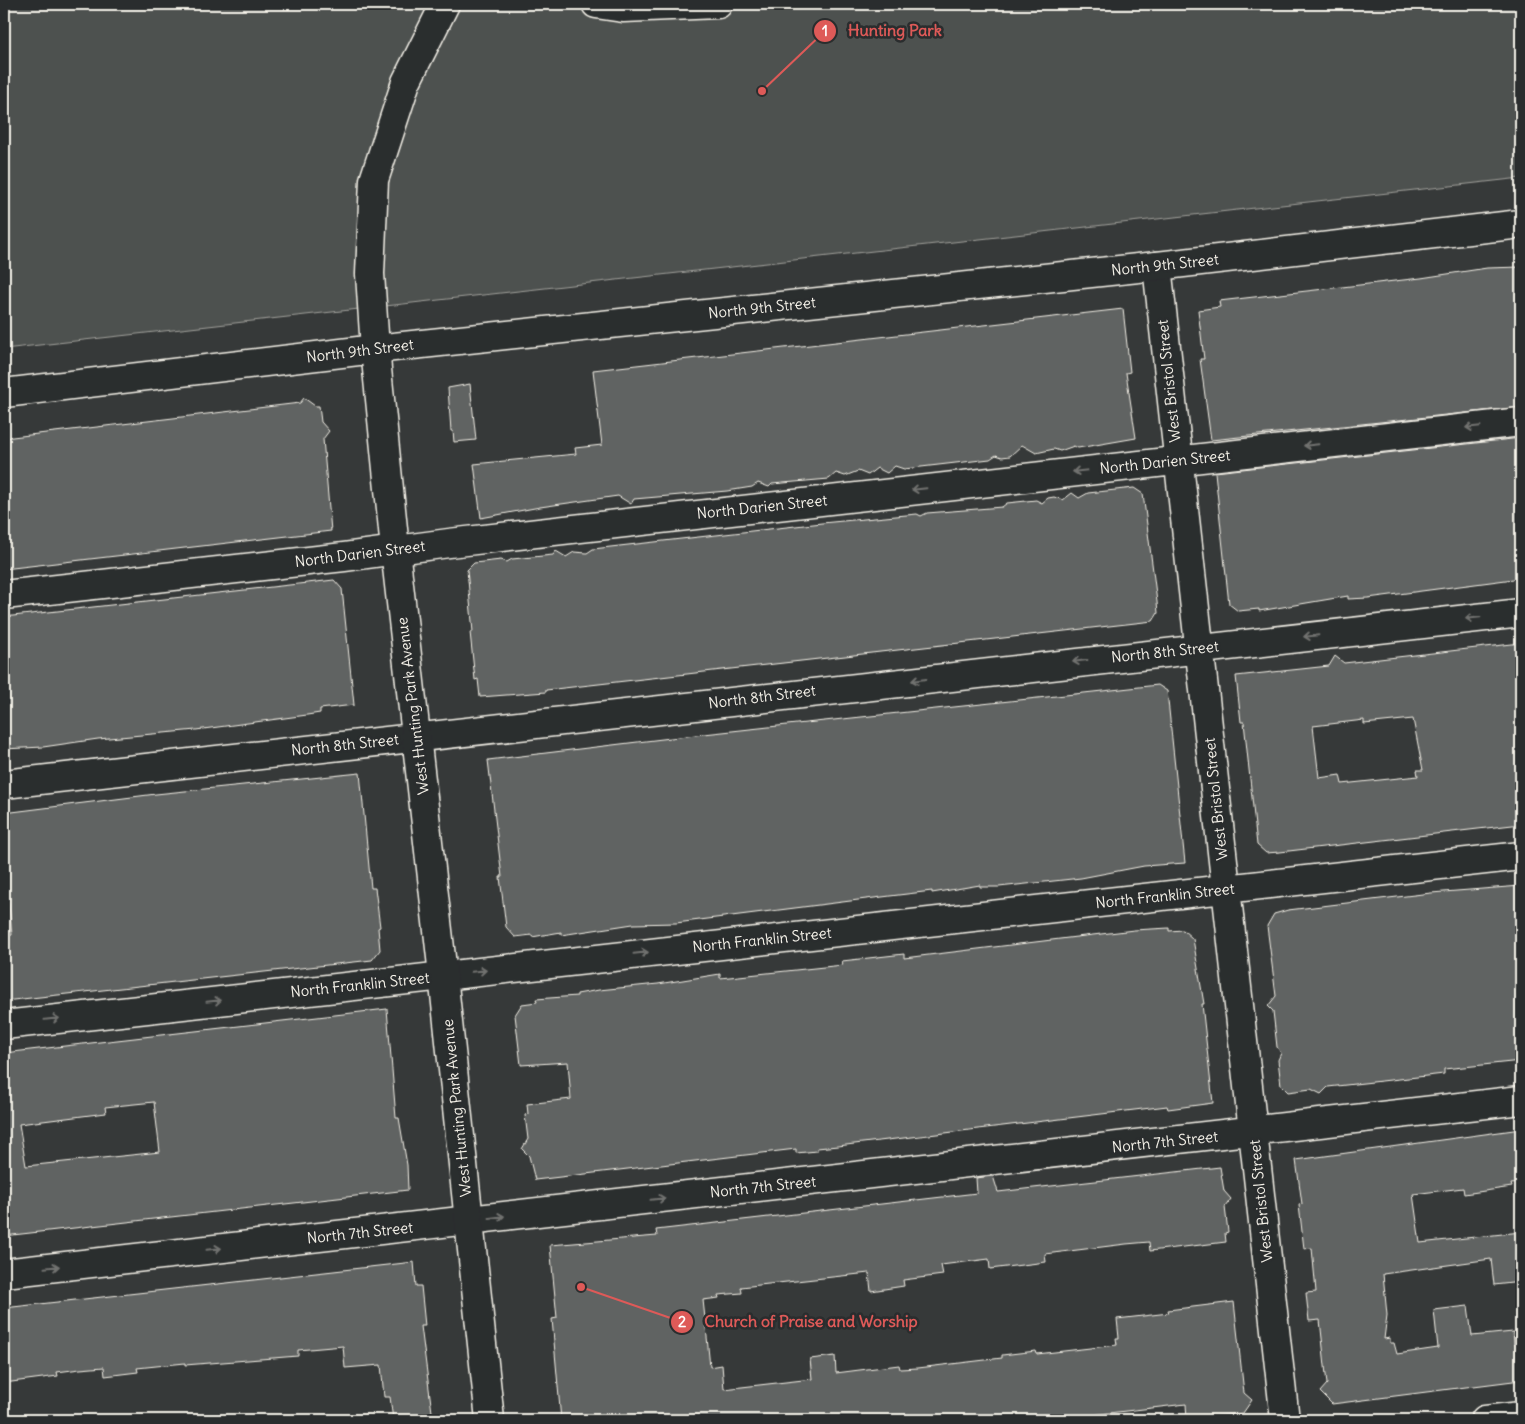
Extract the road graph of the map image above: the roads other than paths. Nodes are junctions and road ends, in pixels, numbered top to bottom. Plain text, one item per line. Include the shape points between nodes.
1 (445, 4) edge
2 (596, 4) edge
3 (718, 4) edge
4 (1521, 224) edge
5 (1156, 266) junction
6 (375, 349) junction
7 (4, 393) edge
8 (1521, 422) edge
9 (1178, 460) junction
10 (395, 549) junction
11 (4, 595) edge
12 (1521, 613) edge
13 (1199, 648) junction
14 (417, 737) junction
15 (4, 784) edge
16 (1521, 856) edge
17 (1226, 889) junction
18 (444, 975) junction
19 (4, 1025) edge
20 (1521, 1100) edge
21 (1253, 1131) junction
22 (468, 1220) junction
23 (4, 1273) edge
24 (1521, 1416) edge
25 (490, 1420) edge
26 (1285, 1420) edge
27 (1485, 1420) edge

1 - 6 street, West Hunting Park Avenue via 406,82 374,180 370,274
2 - 3 street via 623,8
4 - 5 street, North 9th Street
5 - 6 street, North 9th Street
5 - 9 street, West Bristol Street
6 - 7 street, North 9th Street
6 - 10 street, West Hunting Park Avenue
8 -> 9 street, North Darien Street
9 -> 10 street, North Darien Street
9 - 13 street, West Bristol Street
10 - 11 street, North Darien Street
10 - 14 street, West Hunting Park Avenue
12 -> 13 street, North 8th Street
13 -> 14 street, North 8th Street
13 - 17 street, West Bristol Street
14 - 15 street, North 8th Street
14 - 18 street, West Hunting Park Avenue
16 - 17 street, North Franklin Street
18 -> 17 street, North Franklin Street
17 - 21 street, West Bristol Street
19 -> 18 street, North Franklin Street
18 - 22 street, West Hunting Park Avenue
20 - 21 street, North 7th Street
22 -> 21 street, North 7th Street
21 - 26 street, West Bristol Street
23 -> 22 street, North 7th Street
22 - 25 street, West Hunting Park Avenue
24 - 27 street

